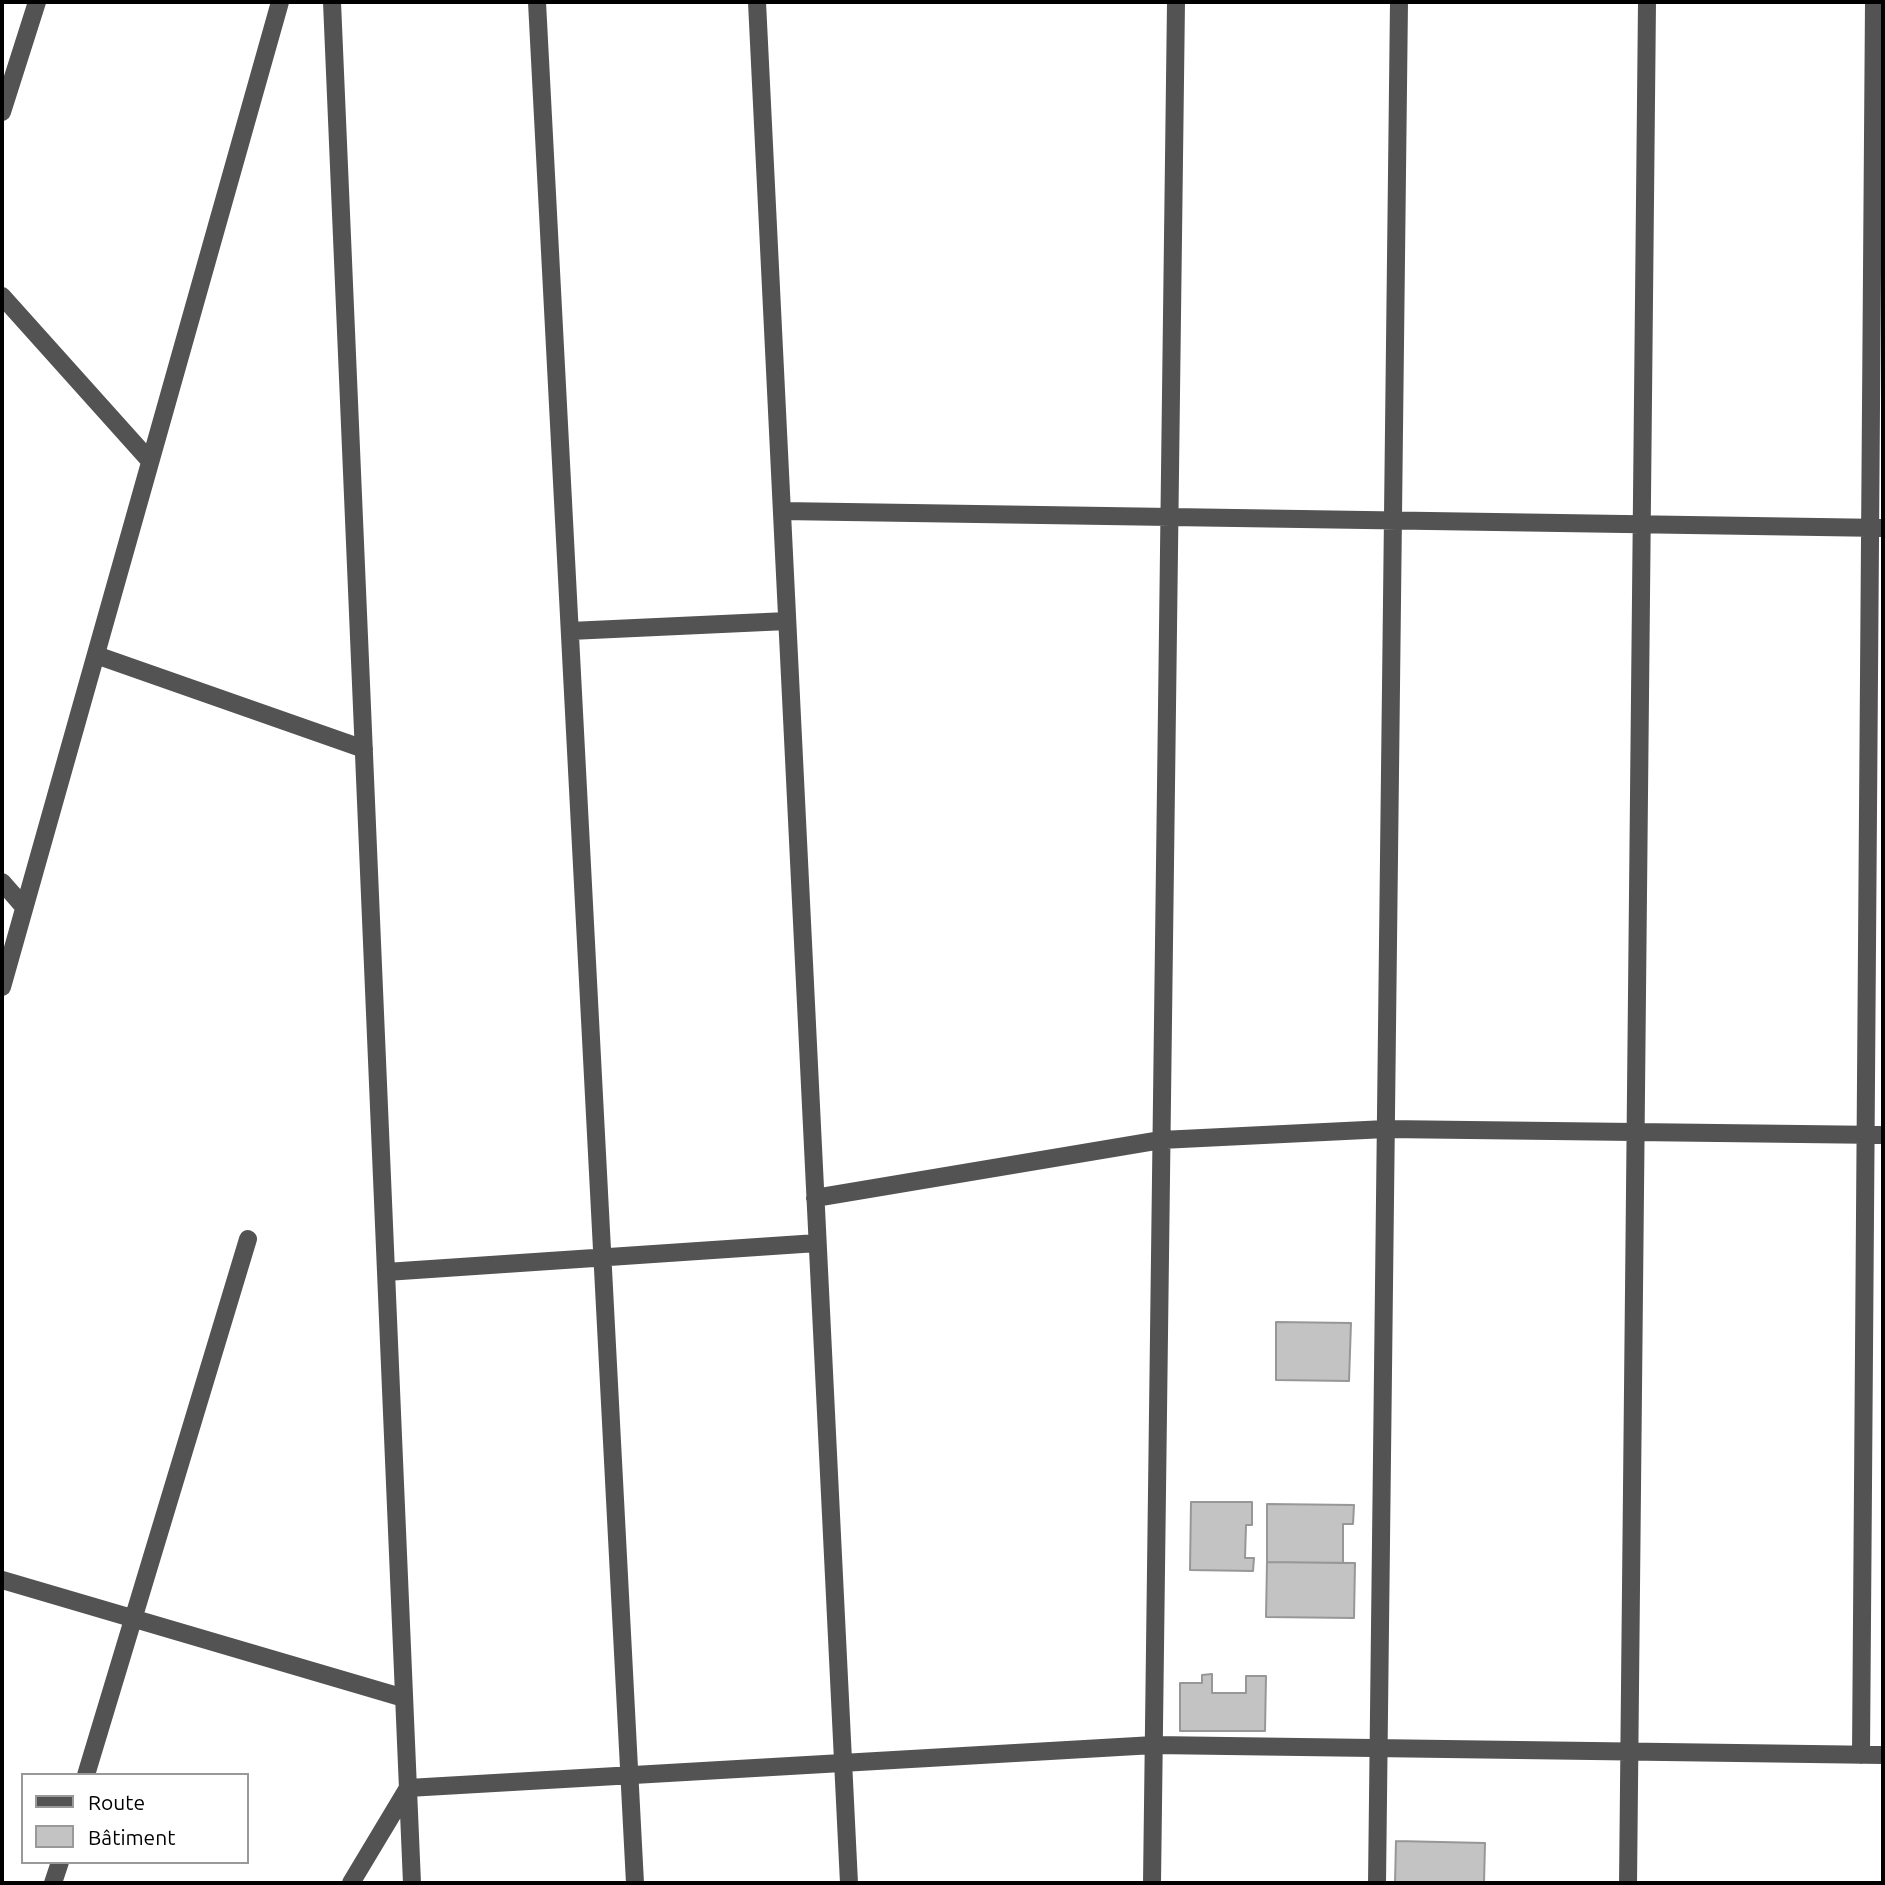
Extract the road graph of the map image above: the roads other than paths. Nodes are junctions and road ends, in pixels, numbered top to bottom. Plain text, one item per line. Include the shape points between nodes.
1 (280, 2) edge
2 (332, 2) edge
3 (537, 2) edge
4 (757, 2) edge
5 (1176, 2) edge
6 (1399, 2) edge
7 (1647, 2) edge
8 (1874, 2) edge
9 (32, 5) edge
10 (2, 112) edge
11 (2, 296) edge
12 (150, 461) junction
13 (782, 510) junction
14 (1169, 516) junction
15 (1394, 520) junction
16 (1642, 524) junction
17 (1877, 528) edge
18 (787, 621) junction
19 (570, 631) junction
20 (96, 655) junction
21 (364, 749) junction
22 (2, 882) edge
23 (24, 907) junction
24 (2, 987) edge
25 (1386, 1129) junction
26 (1636, 1132) junction
27 (1874, 1135) edge
28 (1161, 1140) junction
29 (816, 1198) junction
30 (248, 1239) dead end
31 (817, 1242) junction
32 (602, 1258) junction
33 (386, 1272) junction
34 (2, 1580) edge
35 (133, 1619) junction
36 (404, 1698) junction
37 (1154, 1745) junction
38 (1379, 1748) junction
39 (1629, 1751) junction
40 (1861, 1755) junction
41 (1883, 1755) edge
42 (843, 1763) junction
43 (87, 1773) edge
44 (629, 1775) junction
45 (408, 1788) junction
46 (59, 1864) edge
47 (53, 1883) edge
48 (351, 1883) edge
49 (412, 1883) edge
50 (635, 1883) edge
51 (849, 1883) edge
52 (1152, 1883) edge
53 (1377, 1883) edge
54 (1628, 1883) edge

1 - 12 street
2 - 21 street
3 - 19 street
4 - 13 street
5 - 14 street
6 - 15 street
7 - 16 street
8 - 17 street
9 - 10 street
11 - 12 street
12 - 20 street
13 - 14 street
13 - 18 street
14 - 15 street
14 - 28 street
15 - 16 street
15 - 25 street
16 - 17 street
16 - 26 street
17 - 27 street
18 - 19 street
18 - 29 street
19 - 32 street
20 - 21 street
20 - 23 street
21 - 33 street
22 - 23 street
23 - 24 street
25 - 26 street
25 - 28 street
25 - 38 street
26 - 27 street
26 - 39 street
27 - 40 street
28 - 29 street
28 - 37 street
29 - 31 street
30 - 35 street
31 - 32 street
31 - 42 street
32 - 33 street
32 - 44 street
33 - 36 street
34 - 35 street
35 - 36 street
35 - 43 street
36 - 45 street
37 - 38 street
37 - 42 street
37 - 52 street
38 - 39 street
38 - 53 street
39 - 40 street
39 - 54 street
40 - 41 street
42 - 44 street
42 - 51 street
44 - 45 street
44 - 50 street
45 - 48 street
45 - 49 street
46 - 47 street

